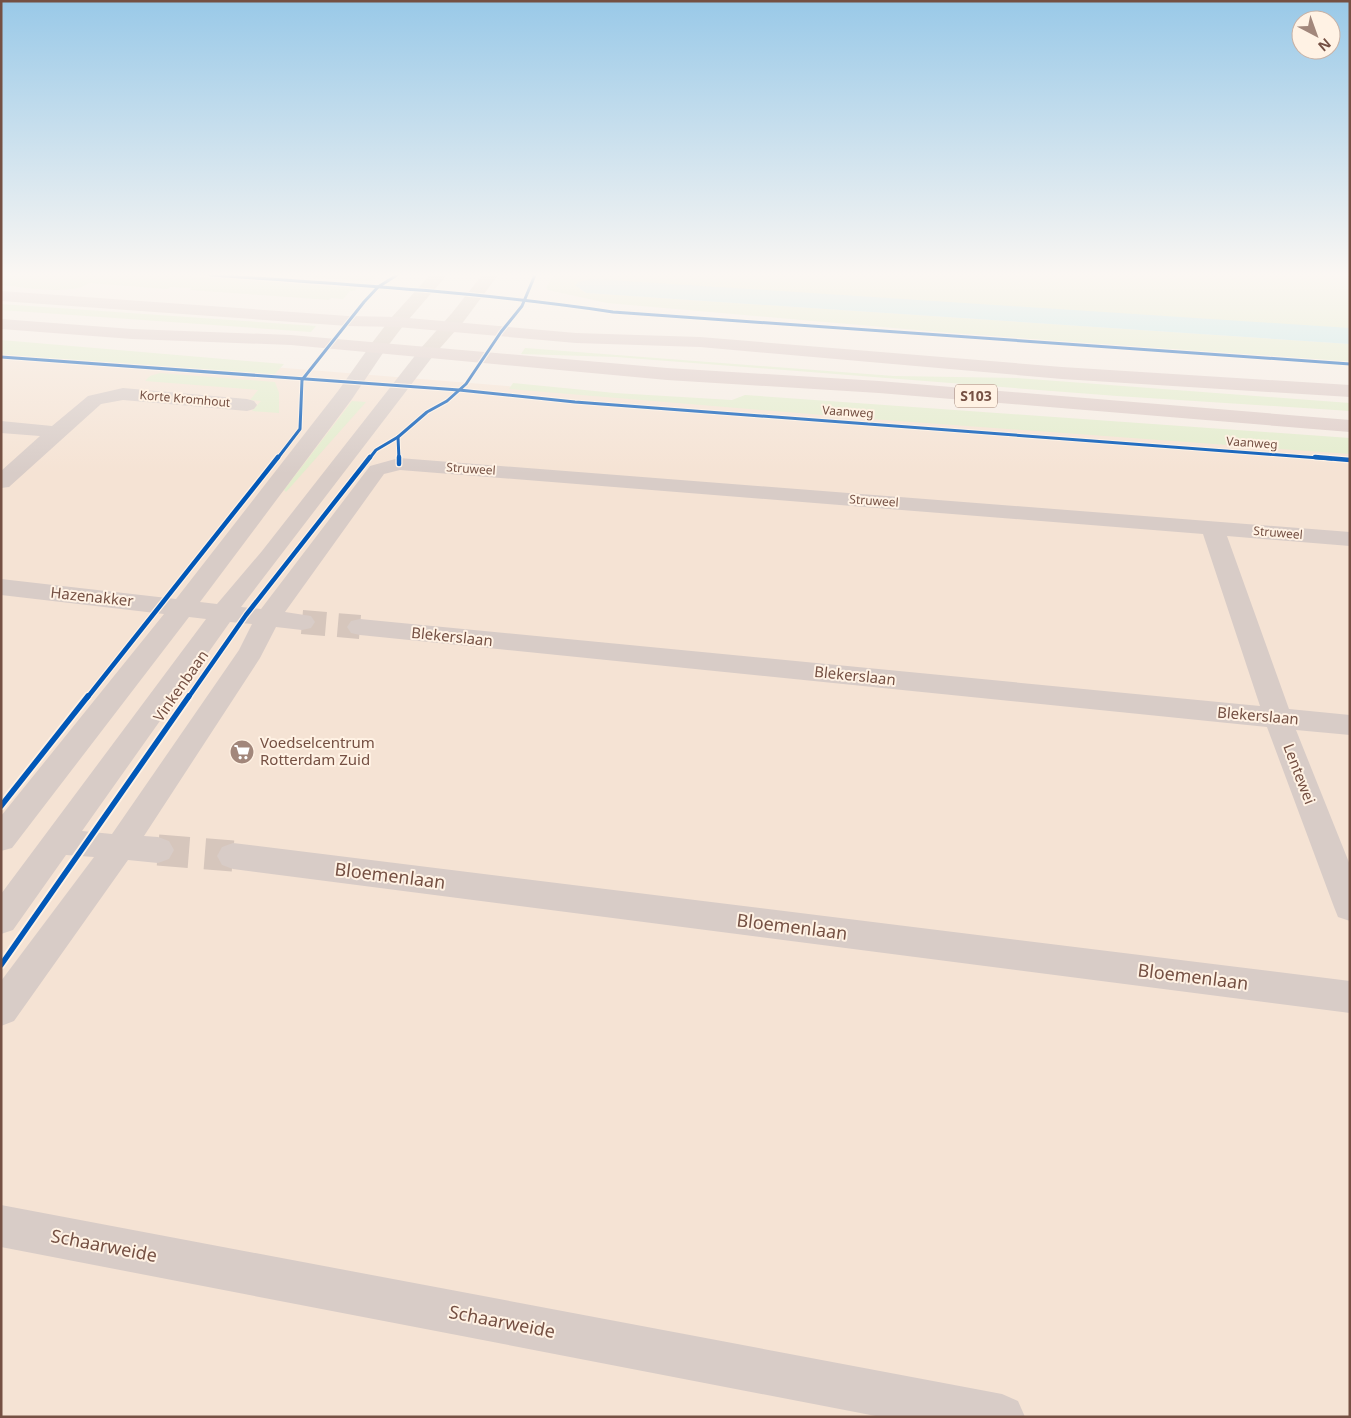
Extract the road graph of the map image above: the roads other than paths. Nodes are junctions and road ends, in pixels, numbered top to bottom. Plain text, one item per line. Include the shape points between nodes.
1 (180, 341) edge
2 (383, 341) edge
3 (436, 341) edge
4 (674, 341) edge
5 (427, 352) junction
6 (373, 354) junction
7 (1350, 391) edge
8 (247, 404) dead end
9 (1350, 426) edge
10 (1, 427) edge
11 (57, 432) junction
12 (399, 464) joint
13 (1, 482) edge
14 (1212, 527) junction
15 (1350, 539) edge
16 (1, 588) edge
17 (183, 607) junction
18 (246, 615) junction
19 (302, 622) tunnel mouth
20 (360, 627) tunnel mouth
21 (1278, 718) junction
22 (1350, 724) edge
23 (1, 839) edge
24 (58, 842) junction
25 (119, 848) junction
26 (158, 850) tunnel mouth
27 (234, 856) tunnel mouth
28 (1350, 907) edge
29 (1, 920) edge
30 (1350, 997) edge
31 (1, 1010) edge
32 (1, 1226) edge
33 (1002, 1417) edge

1 - 6 highway, Vaanweg via 253,352
2 - 6 main road
3 - 5 main road
4 - 7 highway, S103 via 1062,373
5 - 6 highway, Vaanweg / S103
5 - 9 highway, Vaanweg / S103 via 667,374
5 - 18 street, Vinkenbaan via 270,556
6 - 17 street via 346,395
8 - 11 street, Korte Kromhout via 123,394 95,400
10 - 11 street
11 - 13 street, Korte Kromhout
12 - 14 street, Struweel
12 - 18 street, Vinkenbaan via 377,470
14 - 15 street, Struweel
14 - 21 street, Lentewei
16 - 17 street, Hazenakker
17 - 18 street
17 - 23 street
18 - 19 street
18 - 24 street, Vinkenbaan
18 - 25 street, Vinkenbaan via 251,652
20 - 21 street, Blekerslaan
21 - 22 street, Blekerslaan
21 - 28 street, Lentewei
24 - 25 street
24 - 29 street, Vinkenbaan
25 - 26 street
25 - 31 street, Vinkenbaan
27 - 30 street, Bloemenlaan
32 - 33 street, Schaarweide

